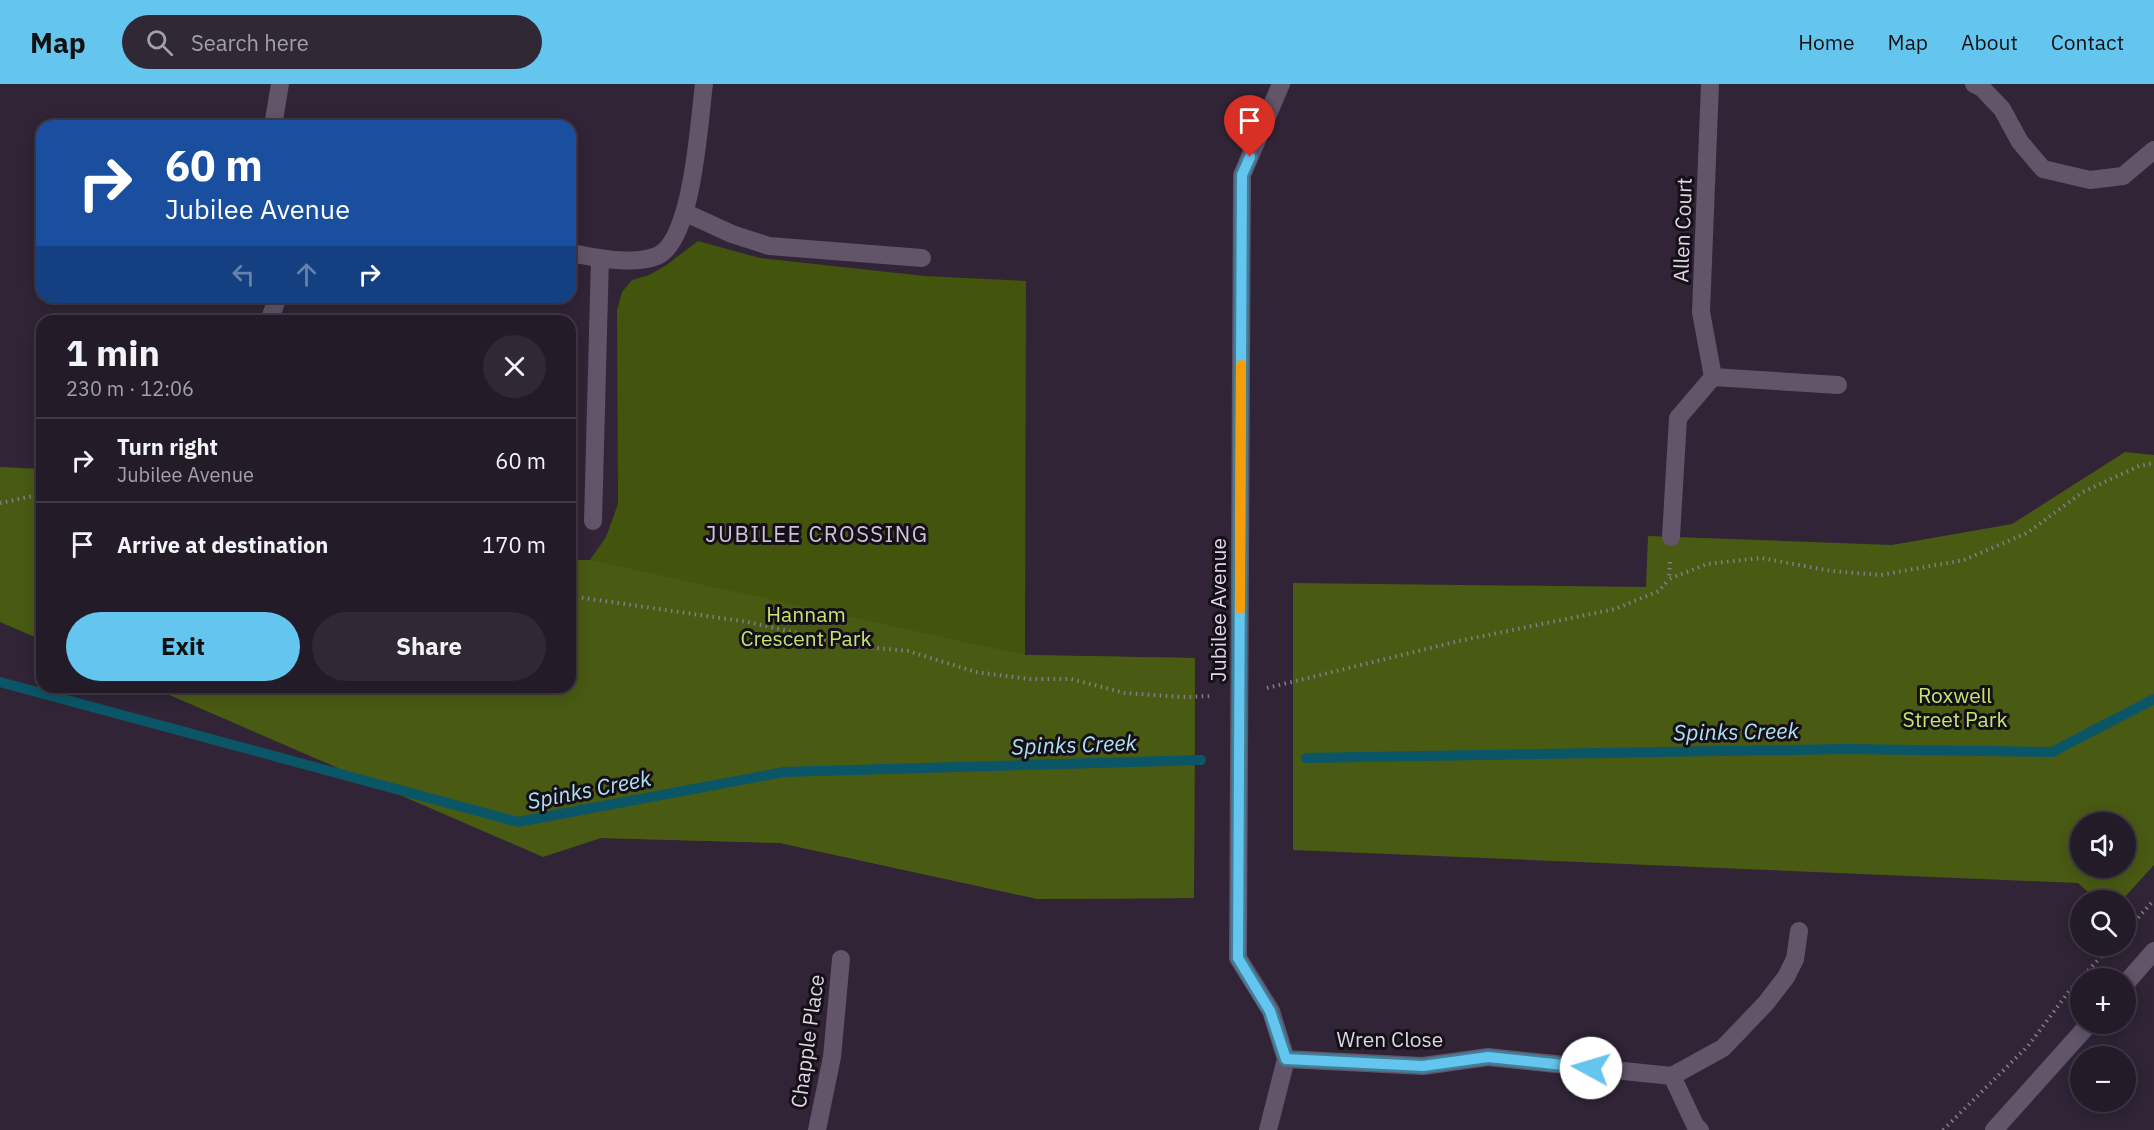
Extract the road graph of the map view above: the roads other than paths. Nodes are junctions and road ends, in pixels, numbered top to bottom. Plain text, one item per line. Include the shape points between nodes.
1 (280, 84) edge
2 (704, 84) edge
3 (1281, 84) edge
4 (1710, 84) edge
5 (1974, 84) edge
6 (274, 120) edge
7 (2154, 150) edge
8 (686, 213) junction
9 (576, 254) edge
10 (600, 258) junction
11 (922, 258) dead end
12 (1713, 377) junction
13 (1838, 385) dead end
14 (593, 521) dead end
15 (1671, 537) road end
16 (1799, 931) dead end
17 (2154, 951) edge
18 (841, 959) dead end
19 (2136, 972) edge
20 (2080, 1034) edge
21 (1286, 1059) junction
22 (1672, 1076) junction
23 (817, 1130) edge
24 (1268, 1130) edge
25 (1700, 1130) edge
26 (1994, 1130) edge

1 - 6 street
2 - 8 street
3 - 21 street, Jubilee Avenue via 1242,175 1238,958 1270,1011
4 - 12 street, Allen Court via 1701,312
5 - 7 street via 2002,109 2020,142 2043,169 2090,180 2123,176
8 - 10 street via 672,242 657,256 635,260
8 - 11 street via 769,246
9 - 10 street
10 - 14 street
12 - 13 street
12 - 15 street via 1678,418
16 - 22 street via 1795,959 1766,1003 1723,1048
17 - 19 street
18 - 23 street, Chapple Place via 832,1057
20 - 26 street
21 - 22 street, Wren Close via 1423,1066 1488,1057
21 - 24 street
22 - 25 street

